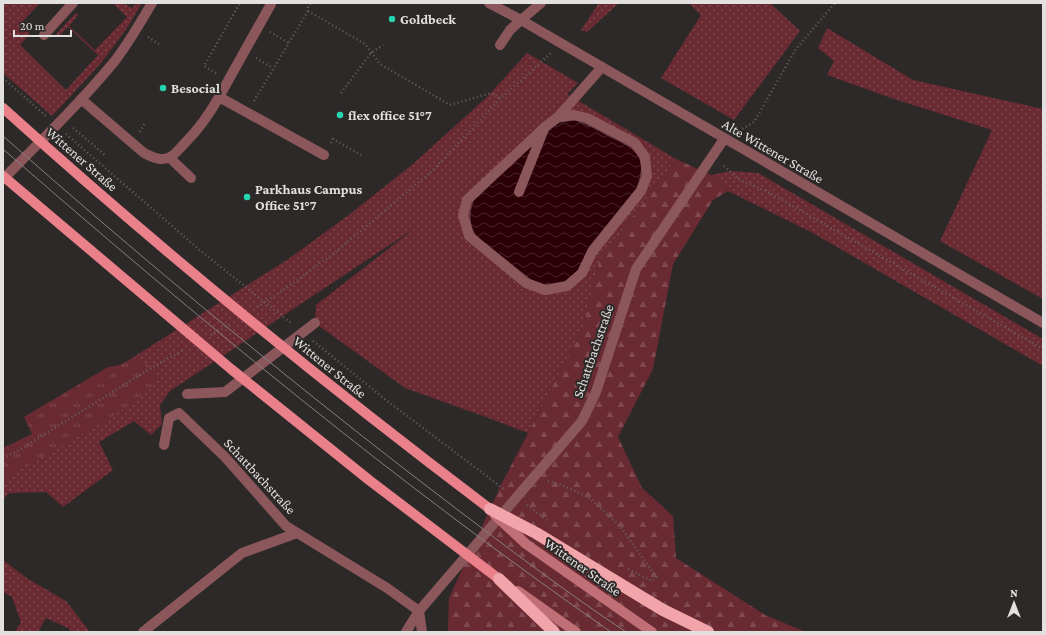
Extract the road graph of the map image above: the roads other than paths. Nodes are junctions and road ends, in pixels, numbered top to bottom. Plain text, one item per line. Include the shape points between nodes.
1 (73, 3) edge
2 (152, 3) edge
3 (489, 3) edge
4 (541, 3) edge
5 (271, 4) edge
6 (521, 20) junction
7 (44, 35) dead end
8 (500, 45) dead end
9 (602, 67) junction
10 (219, 97) junction
11 (81, 99) junction
12 (3, 108) edge
13 (558, 117) junction
14 (546, 126) junction
15 (724, 139) junction
16 (324, 155) road end
17 (170, 158) junction
18 (3, 178) edge
19 (191, 178) dead end
20 (519, 192) dead end
21 (315, 323) dead end
22 (1043, 323) edge
23 (187, 394) dead end
24 (164, 445) dead end
25 (490, 509) junction
26 (297, 533) junction
27 (500, 579) junction
28 (419, 611) junction
29 (143, 632) edge
30 (406, 632) edge
31 (422, 632) edge
32 (554, 632) edge
33 (576, 632) edge
34 (652, 632) edge
35 (708, 632) edge

1 - 7 street
2 - 11 street via 114,61
3 - 6 street, Alte Wittener Straße
4 - 6 street
5 - 10 street
6 - 8 street
6 - 9 street, Alte Wittener Straße
9 - 13 street
9 - 15 street, Alte Wittener Straße
10 - 16 street
10 - 17 street via 195,132
11 - 17 street via 144,153 155,159
11 - 18 street
12 - 25 main road, Wittener Straße via 192,274 339,393
13 - 14 street
13 - 14 street via 587,118 635,143 645,157 647,176 641,191 592,252 582,273 567,286 545,290 526,283 469,236 463,215 467,200
14 - 20 street
15 - 22 street, Alte Wittener Straße
15 - 28 street, Schattbachstraße via 636,269 596,392 582,421
17 - 19 street
18 - 27 main road via 231,370 369,480
21 - 23 street via 225,392
24 - 26 street, Schattbachstraße via 169,418 179,412 225,458 286,526
25 - 34 main road, Wittener Straße via 526,544
25 - 35 highway via 536,533 663,610
26 - 28 street, Schattbachstraße via 387,588
26 - 29 street via 242,553
27 - 32 highway
27 - 33 main road
28 - 30 street, Schattbachstraße
28 - 31 street

